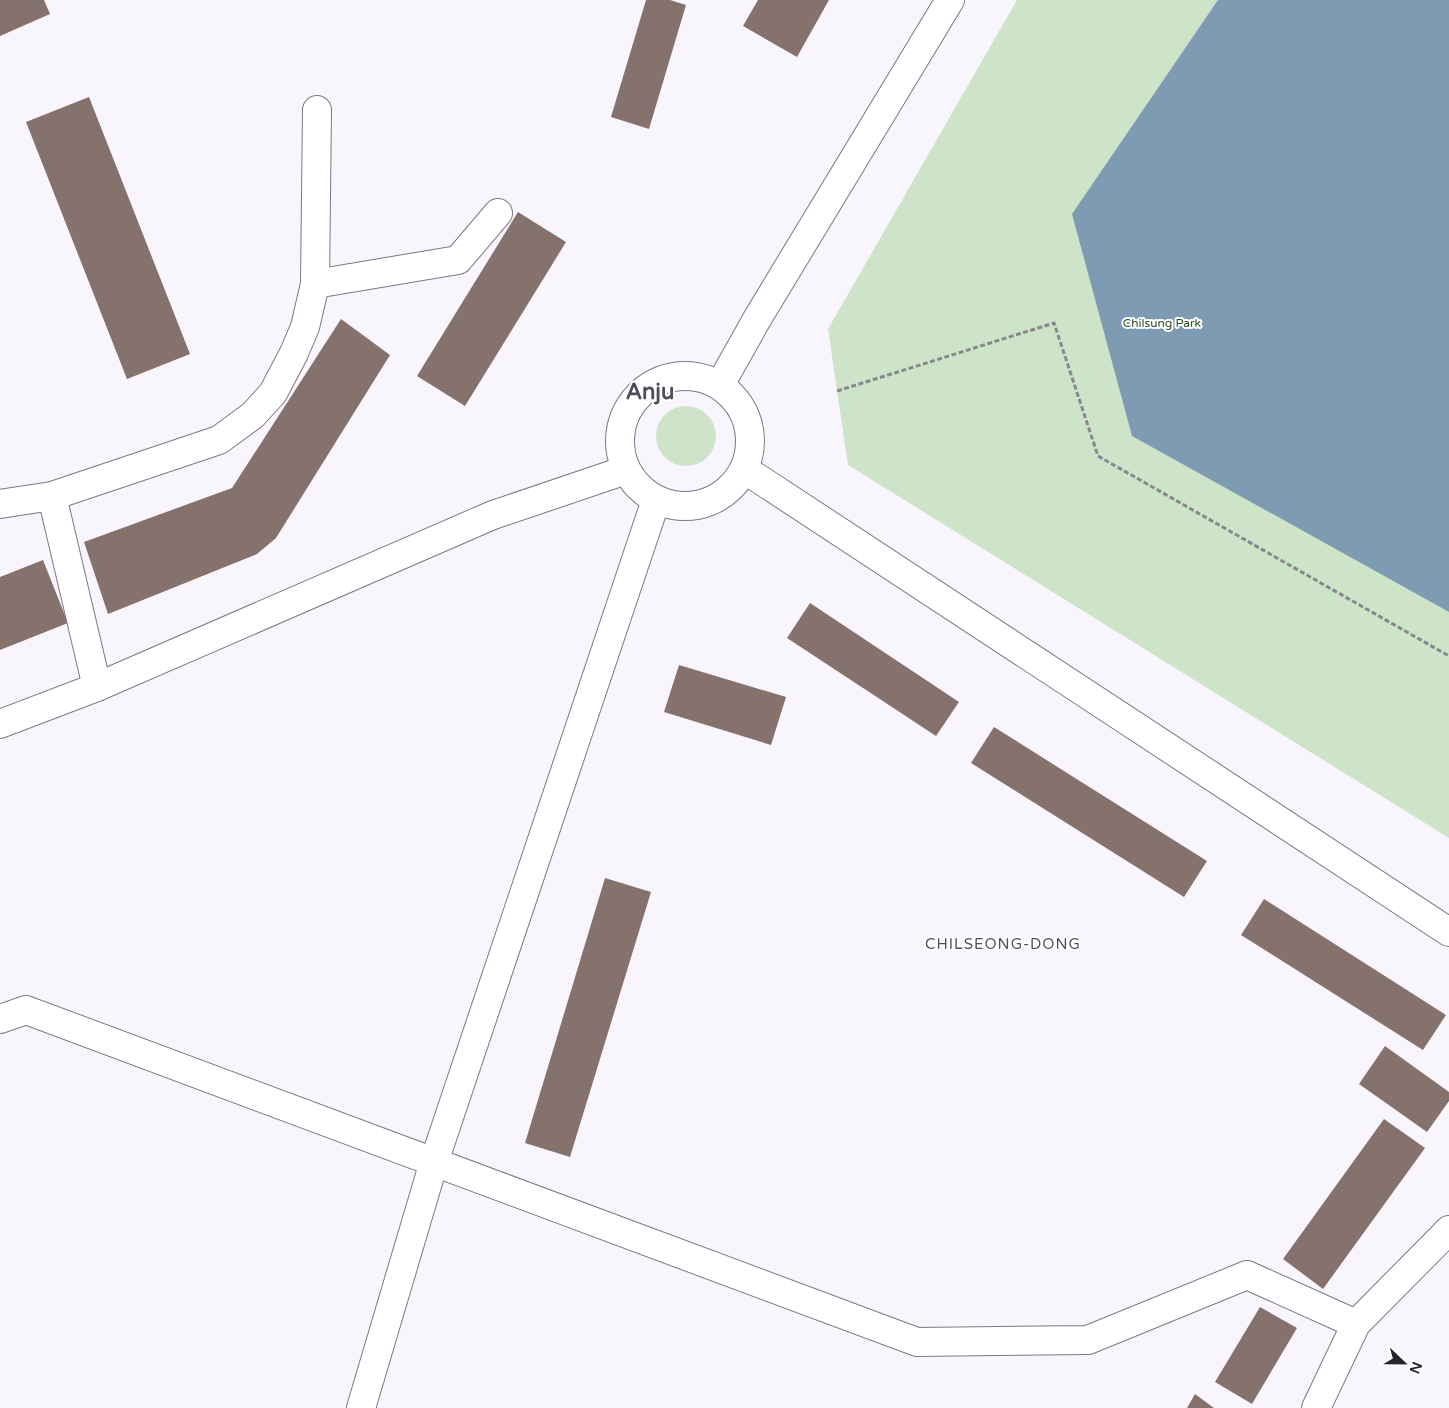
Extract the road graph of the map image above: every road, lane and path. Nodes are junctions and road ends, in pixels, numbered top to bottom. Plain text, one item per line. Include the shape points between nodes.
1 (950, 0) edge
2 (317, 110) dead end
3 (498, 213) dead end
4 (315, 284) junction
5 (720, 385) junction
6 (837, 392) dead end
7 (744, 469) junction
8 (626, 470) junction
9 (52, 496) junction
10 (656, 500) junction
11 (0, 504) edge
12 (1449, 656) edge
13 (97, 687) junction
14 (0, 724) edge
15 (1449, 932) edge
16 (0, 1019) edge
17 (434, 1162) junction
18 (1449, 1230) edge
19 (1356, 1324) junction
20 (361, 1408) edge
21 (1316, 1408) edge

1 - 5 street
2 - 4 street
3 - 4 street via 458,260
4 - 9 street via 305,327 294,353 273,393 253,415 218,440
5 - 7 street via 735,398 744,413 749,431 749,450
5 - 8 street via 700,377 678,376 658,382 641,393 628,408 621,427 619,448
6 - 12 path via 1054,323 1098,456
7 - 10 street via 731,487 716,499 697,505 676,506
7 - 15 street
8 - 10 street via 638,487
8 - 13 street via 493,515
9 - 11 street
9 - 13 street
10 - 17 street
13 - 14 street
16 - 17 street via 26,1010
17 - 19 street via 917,1342 1088,1340 1248,1275
17 - 20 street
18 - 19 street
19 - 21 street

